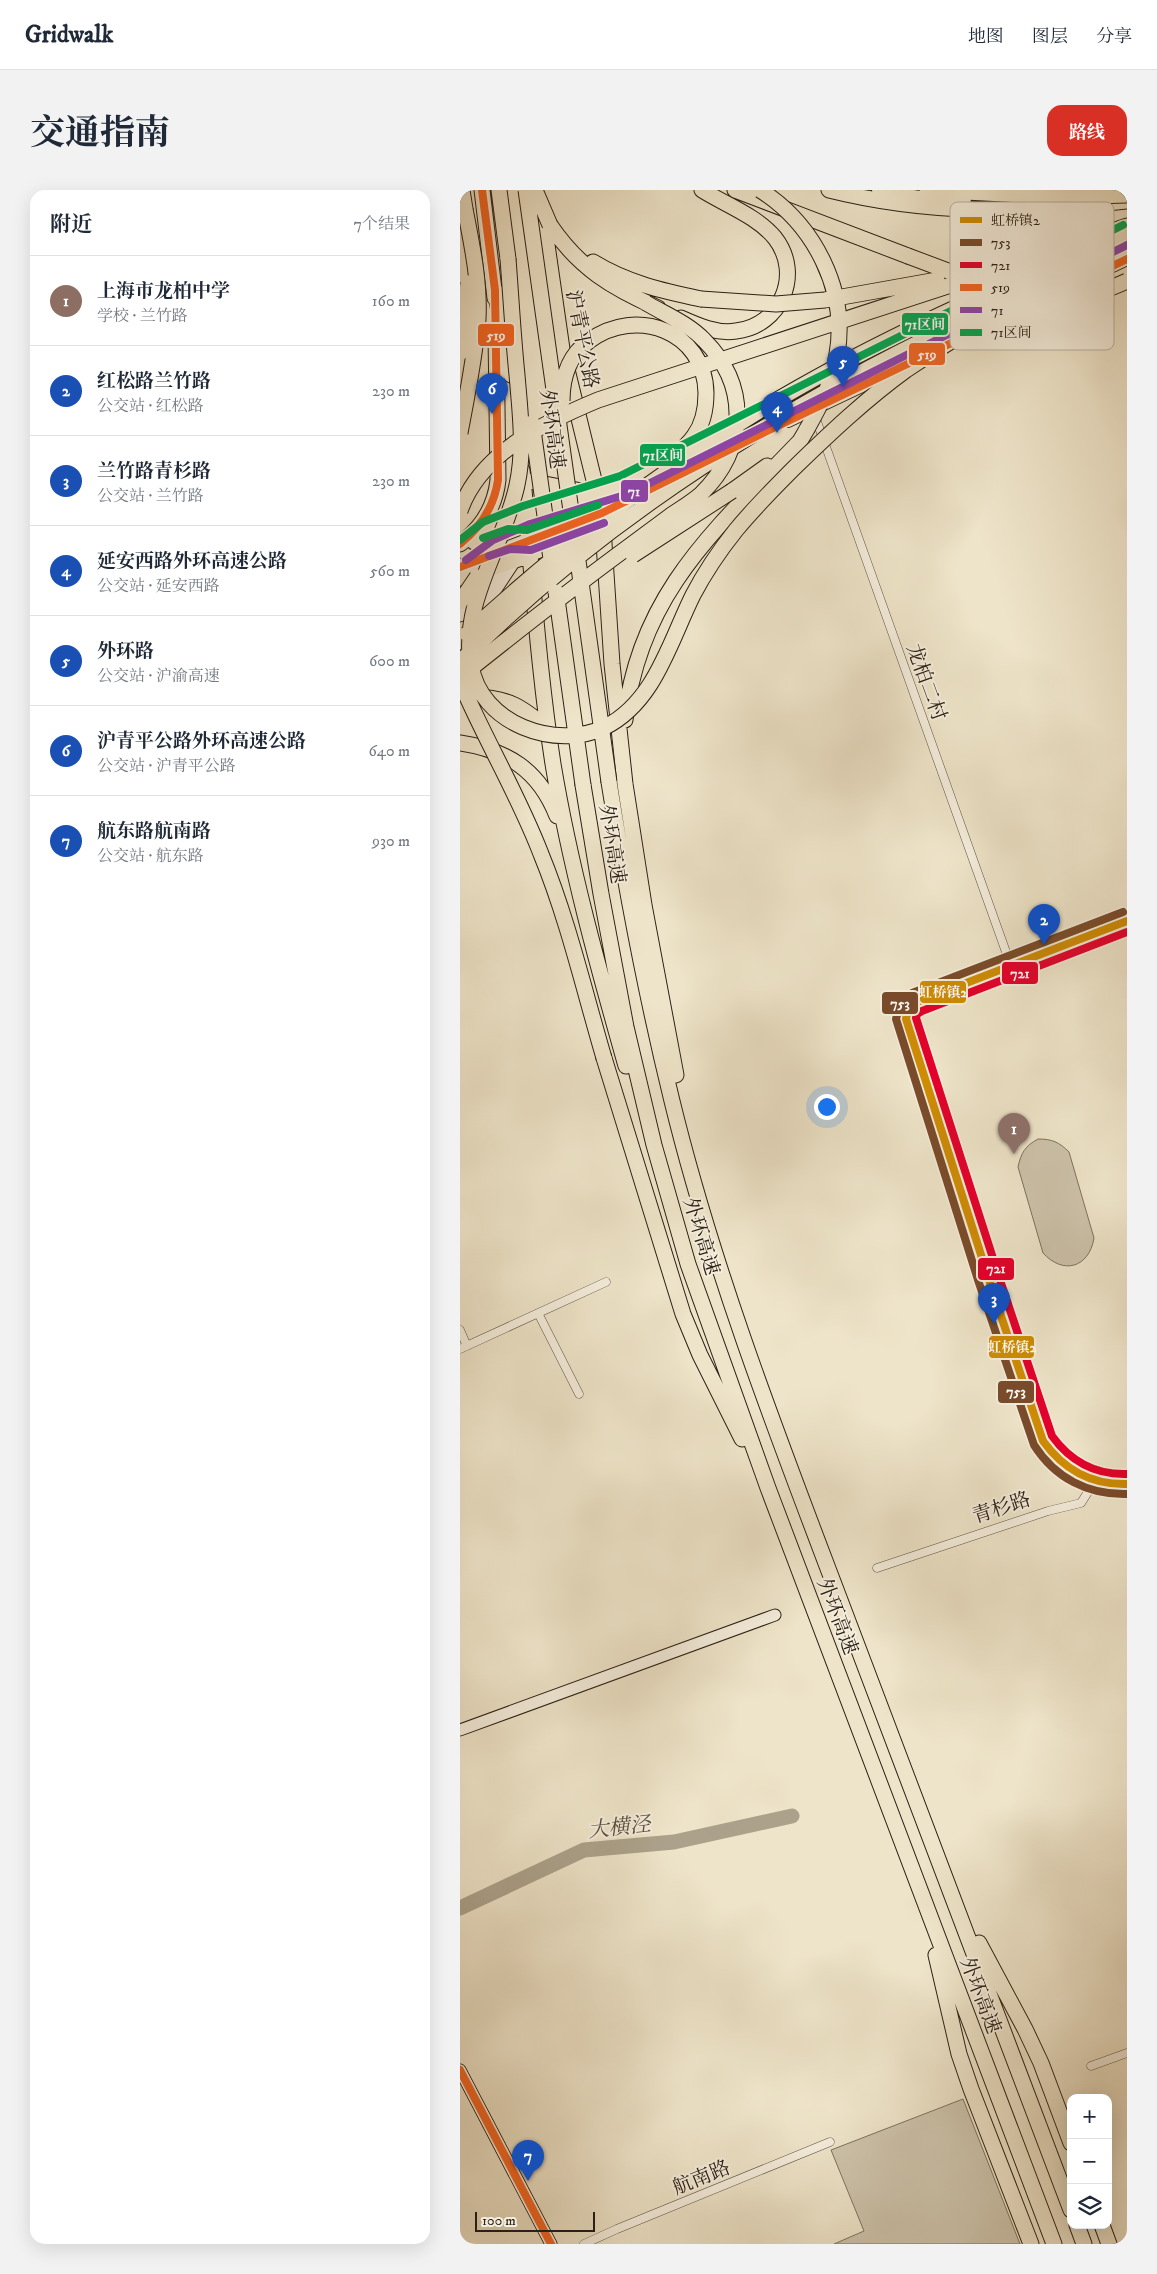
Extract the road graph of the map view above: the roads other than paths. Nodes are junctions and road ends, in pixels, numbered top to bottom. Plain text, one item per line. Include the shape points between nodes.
1 (462, 190) edge
2 (482, 190) edge
3 (499, 190) edge
4 (520, 190) edge
5 (526, 190) edge
6 (535, 190) edge
7 (539, 190) edge
8 (702, 190) edge
9 (735, 190) edge
10 (760, 190) edge
11 (829, 190) edge
12 (878, 190) edge
13 (927, 190) edge
14 (1127, 194) edge
15 (1127, 201) edge
16 (1114, 203) edge
17 (465, 209) junction
18 (950, 209) edge
19 (550, 225) junction
20 (1127, 226) edge
21 (1114, 231) edge
22 (1127, 234) edge
23 (1114, 240) edge
24 (1114, 241) edge
25 (1127, 250) edge
26 (1114, 255) edge
27 (508, 258) junction
28 (1127, 259) edge
29 (1114, 265) edge
30 (950, 272) edge
31 (493, 275) junction
32 (550, 276) junction
33 (950, 277) edge
34 (1127, 281) edge
35 (950, 285) edge
36 (1114, 286) edge
37 (460, 287) edge
38 (495, 290) junction
39 (646, 303) junction
40 (950, 310) edge
41 (950, 323) edge
42 (950, 325) edge
43 (950, 341) edge
44 (950, 344) edge
45 (460, 353) edge
46 (845, 371) junction
47 (813, 409) junction
48 (808, 429) junction
49 (460, 433) edge
50 (673, 478) junction
51 (523, 480) junction
52 (568, 487) junction
53 (598, 493) junction
54 (629, 500) junction
55 (460, 511) edge
56 (527, 515) junction
57 (603, 521) junction
58 (460, 544) edge
59 (496, 546) junction
60 (530, 547) junction
61 (555, 556) junction
62 (513, 560) junction
63 (462, 561) edge
64 (460, 578) edge
65 (460, 602) edge
66 (460, 616) edge
67 (522, 626) junction
68 (460, 642) edge
69 (460, 662) edge
70 (460, 677) edge
71 (460, 681) edge
72 (460, 699) edge
73 (548, 729) junction
74 (460, 743) edge
75 (625, 784) junction
76 (580, 894) junction
77 (1127, 921) edge
78 (1010, 966) junction
79 (701, 1206) junction
80 (688, 1264) junction
81 (606, 1282) dead end
82 (538, 1313) junction
83 (460, 1330) edge
84 (464, 1348) edge
85 (579, 1394) dead end
86 (1095, 1481) junction
87 (1127, 1484) edge
88 (768, 1488) junction
89 (877, 1568) dead end
90 (775, 1615) dead end
91 (460, 1730) edge
92 (900, 1758) junction
93 (874, 1768) junction
94 (1127, 2054) edge
95 (1091, 2066) dead end
96 (460, 2070) edge
97 (1070, 2139) edge
98 (830, 2142) dead end
99 (1067, 2200) edge
100 (1078, 2229) edge
101 (1103, 2229) edge
102 (551, 2244) edge
103 (584, 2244) edge
104 (1031, 2244) edge
105 (1054, 2244) edge
106 (1084, 2244) edge
107 (1109, 2244) edge

1 - 17 highway
2 - 31 highway
3 - 27 highway, 外环高速
4 - 32 highway
5 - 52 highway, 外环高速, bridge
6 - 19 highway, bridge
7 - 32 highway, 沪青平公路
8 - 39 highway, bridge via 746,215 775,239 784,254 788,272 780,304 752,328 721,332
9 - 30 highway, bridge
10 - 48 highway, bridge via 776,200 804,229 824,263 836,299 837,355 825,393
11 - 18 highway via 881,201
12 - 14 main road via 925,198 984,200 1084,199
13 - 14 highway, bridge via 1060,197
15 - 16 highway
17 - 45 highway, bridge via 468,274
17 - 49 highway, bridge via 475,262 478,318
19 - 33 highway, bridge via 588,259 611,274 701,299 776,304 825,300
19 - 39 highway via 583,265 606,283
20 - 21 highway
22 - 23 highway, bridge
22 - 24 main road
25 - 26 highway
27 - 59 highway, bridge via 522,441 518,483
27 - 80 highway, 外环高速, bridge via 601,894 626,1027 654,1145
28 - 29 main road
31 - 37 street
31 - 38 highway
32 - 53 highway, 沪青平公路 via 562,349
34 - 36 highway, bridge
35 - 55 highway, bridge via 576,409 510,447 485,470 465,497
38 - 51 highway via 509,363
38 - 58 highway via 496,495 481,525
39 - 67 highway, bridge via 702,338 721,360 735,392 738,420 733,444 724,466 699,495
40 - 46 highway, bridge via 910,328
41 - 53 main road via 624,485
42 - 46 highway, bridge
43 - 59 highway, bridge via 861,406 759,503 722,547 694,592 656,674 641,698 605,727 584,734 558,736 537,732 509,720 486,698 477,684 471,668 472,617
44 - 47 main road
46 - 61 highway, bridge via 753,415 676,465
46 - 69 highway, bridge via 621,524 514,611
47 - 50 main road
47 - 78 street, 龙柏二村
48 - 67 highway, bridge via 775,461 739,486
48 - 75 highway via 705,541 667,593 643,641 628,696
50 - 54 main road
50 - 57 main road
51 - 53 highway
51 - 56 highway
52 - 61 highway, bridge via 562,388 568,364 581,346 600,332 622,325 646,324 671,334 689,348 706,382 706,402 695,435 683,449
52 - 79 highway, 外环高速, bridge via 626,890 672,1103
53 - 54 highway
53 - 56 highway
53 - 57 highway, 沪青平公路
54 - 57 main road
56 - 60 highway
56 - 63 highway via 488,531
57 - 60 highway
57 - 75 highway, 沪青平公路 via 612,664
59 - 65 highway, bridge
60 - 62 highway
60 - 63 highway via 510,539 488,546
60 - 73 highway
61 - 68 highway, bridge
62 - 64 highway
62 - 66 street
62 - 68 street
67 - 70 highway, bridge
71 - 88 highway, bridge via 522,806 560,906 683,1314 720,1397
72 - 73 highway via 493,697 512,703 526,710
73 - 76 highway via 559,799
74 - 76 highway via 485,747 508,757 539,783 551,801
75 - 79 highway via 659,988
76 - 80 highway via 646,1138
77 - 78 street
78 - 86 street via 913,1003 906,1015 907,1027 1040,1434 1062,1464
79 - 92 highway, 外环高速 via 794,1478
80 - 88 highway, 外环高速
81 - 82 street
82 - 84 street
82 - 85 street
83 - 84 street
86 - 87 street
86 - 89 street, 青杉路 via 1080,1503
88 - 93 highway, 外环高速
90 - 91 street
92 - 97 highway via 966,1917 1041,2063
92 - 99 highway, 外环高速
93 - 104 highway via 932,1937 962,2062
93 - 105 highway, 外环高速
94 - 95 street
96 - 102 street
98 - 103 street, 航南路
100 - 106 highway
101 - 107 highway

